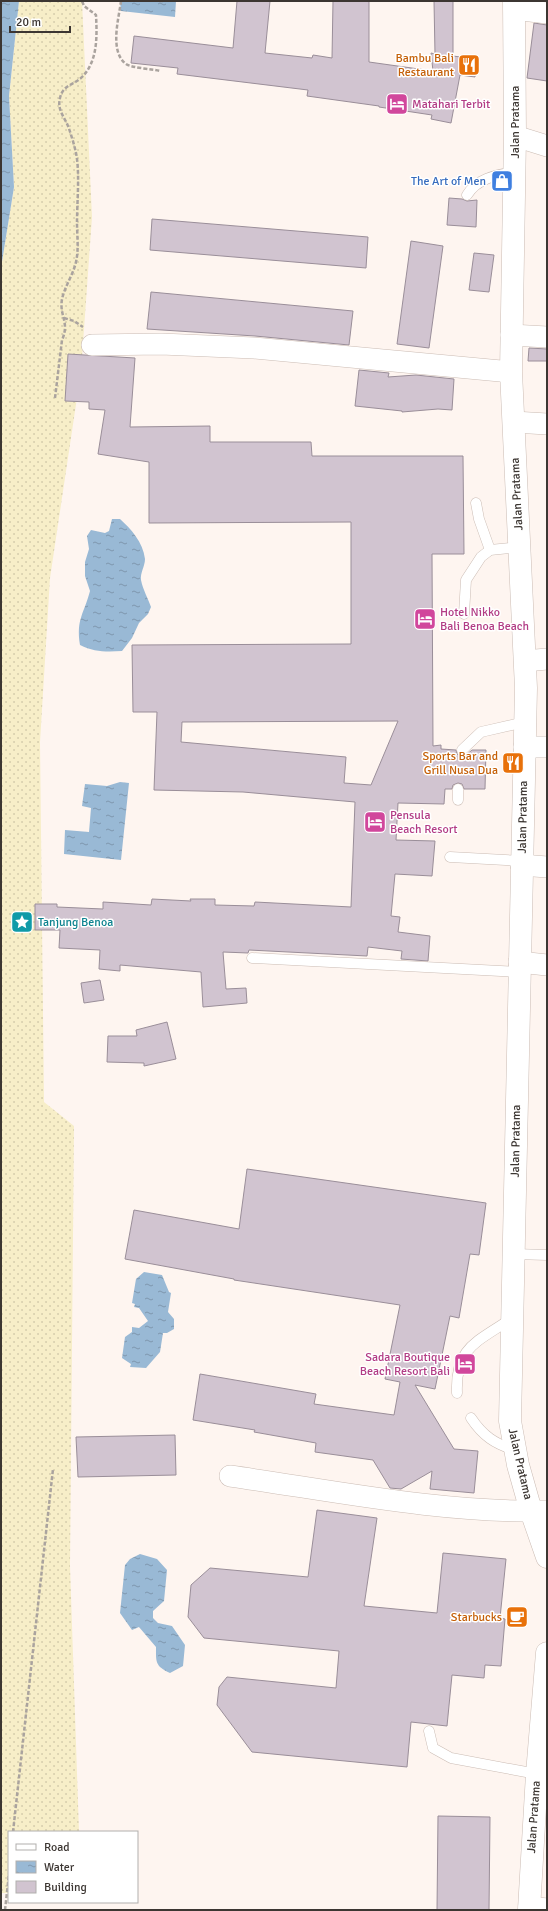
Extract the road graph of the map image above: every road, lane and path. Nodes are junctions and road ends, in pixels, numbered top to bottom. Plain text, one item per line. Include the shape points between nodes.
1 (82, 1) edge
2 (121, 1) edge
3 (159, 1) edge
4 (163, 1) edge
5 (514, 5) edge
6 (547, 13) edge
7 (160, 71) dead end
8 (515, 136) junction
9 (547, 146) edge
10 (514, 172) junction
11 (468, 195) dead end
12 (511, 335) junction
13 (547, 337) edge
14 (92, 345) dead end
15 (511, 372) junction
16 (55, 398) dead end
17 (514, 422) junction
18 (547, 424) edge
19 (476, 503) dead end
20 (520, 547) junction
21 (490, 550) junction
22 (464, 614) dead end
23 (547, 659) edge
24 (525, 661) junction
25 (525, 722) junction
26 (524, 747) junction
27 (547, 747) edge
28 (462, 750) dead end
29 (458, 789) dead end
30 (458, 800) dead end
31 (450, 857) dead end
32 (522, 863) junction
33 (547, 867) edge
34 (252, 958) dead end
35 (547, 965) edge
36 (519, 967) junction
37 (514, 1254) junction
38 (547, 1255) edge
39 (514, 1316) junction
40 (457, 1393) dead end
41 (471, 1418) dead end
42 (515, 1450) junction
43 (54, 1469) dead end
44 (230, 1476) dead end
45 (539, 1511) edge
46 (547, 1557) edge
47 (547, 1652) edge
48 (429, 1731) dead end
49 (540, 1766) edge
50 (13, 1831) edge
51 (8, 1883) edge
52 (535, 1909) edge
53 (5, 1910) edge

1 - 16 path via 84,6 96,15 96,39 94,55 88,69 82,78 63,90 60,98 60,112 68,125 76,154 77,254 62,300 66,332 62,340
2 - 7 path via 117,50 127,64
3 - 4 path
5 - 6 street
5 - 8 street, Jalan Pratama
8 - 9 street
8 - 10 street, Jalan Pratama
10 - 11 lane via 483,180 477,183
10 - 12 street, Jalan Pratama
12 - 13 street
12 - 15 street, Jalan Pratama
14 - 15 street via 161,344 254,348
15 - 17 street, Jalan Pratama
17 - 18 street
17 - 20 street, Jalan Pratama
19 - 21 lane
20 - 21 lane
20 - 24 street, Jalan Pratama
21 - 22 lane via 481,558 466,580
23 - 24 street
24 - 25 street, Jalan Pratama
25 - 26 street, Jalan Pratama
25 - 28 lane via 481,732
26 - 27 street
26 - 32 street, Jalan Pratama
29 - 30 lane
31 - 32 lane
32 - 33 street
32 - 36 street, Jalan Pratama
34 - 36 lane
35 - 36 street
36 - 37 street, Jalan Pratama
37 - 38 lane
37 - 39 street, Jalan Pratama
39 - 40 lane via 467,1350 458,1370
39 - 42 street, Jalan Pratama via 510,1422
41 - 42 lane via 489,1439
42 - 45 street, Jalan Pratama
43 - 50 path
44 - 45 street via 420,1504
45 - 46 street, Jalan Pratama
47 - 49 street, Jalan Pratama
48 - 49 lane via 433,1748 451,1758
49 - 52 street, Jalan Pratama
51 - 53 path

